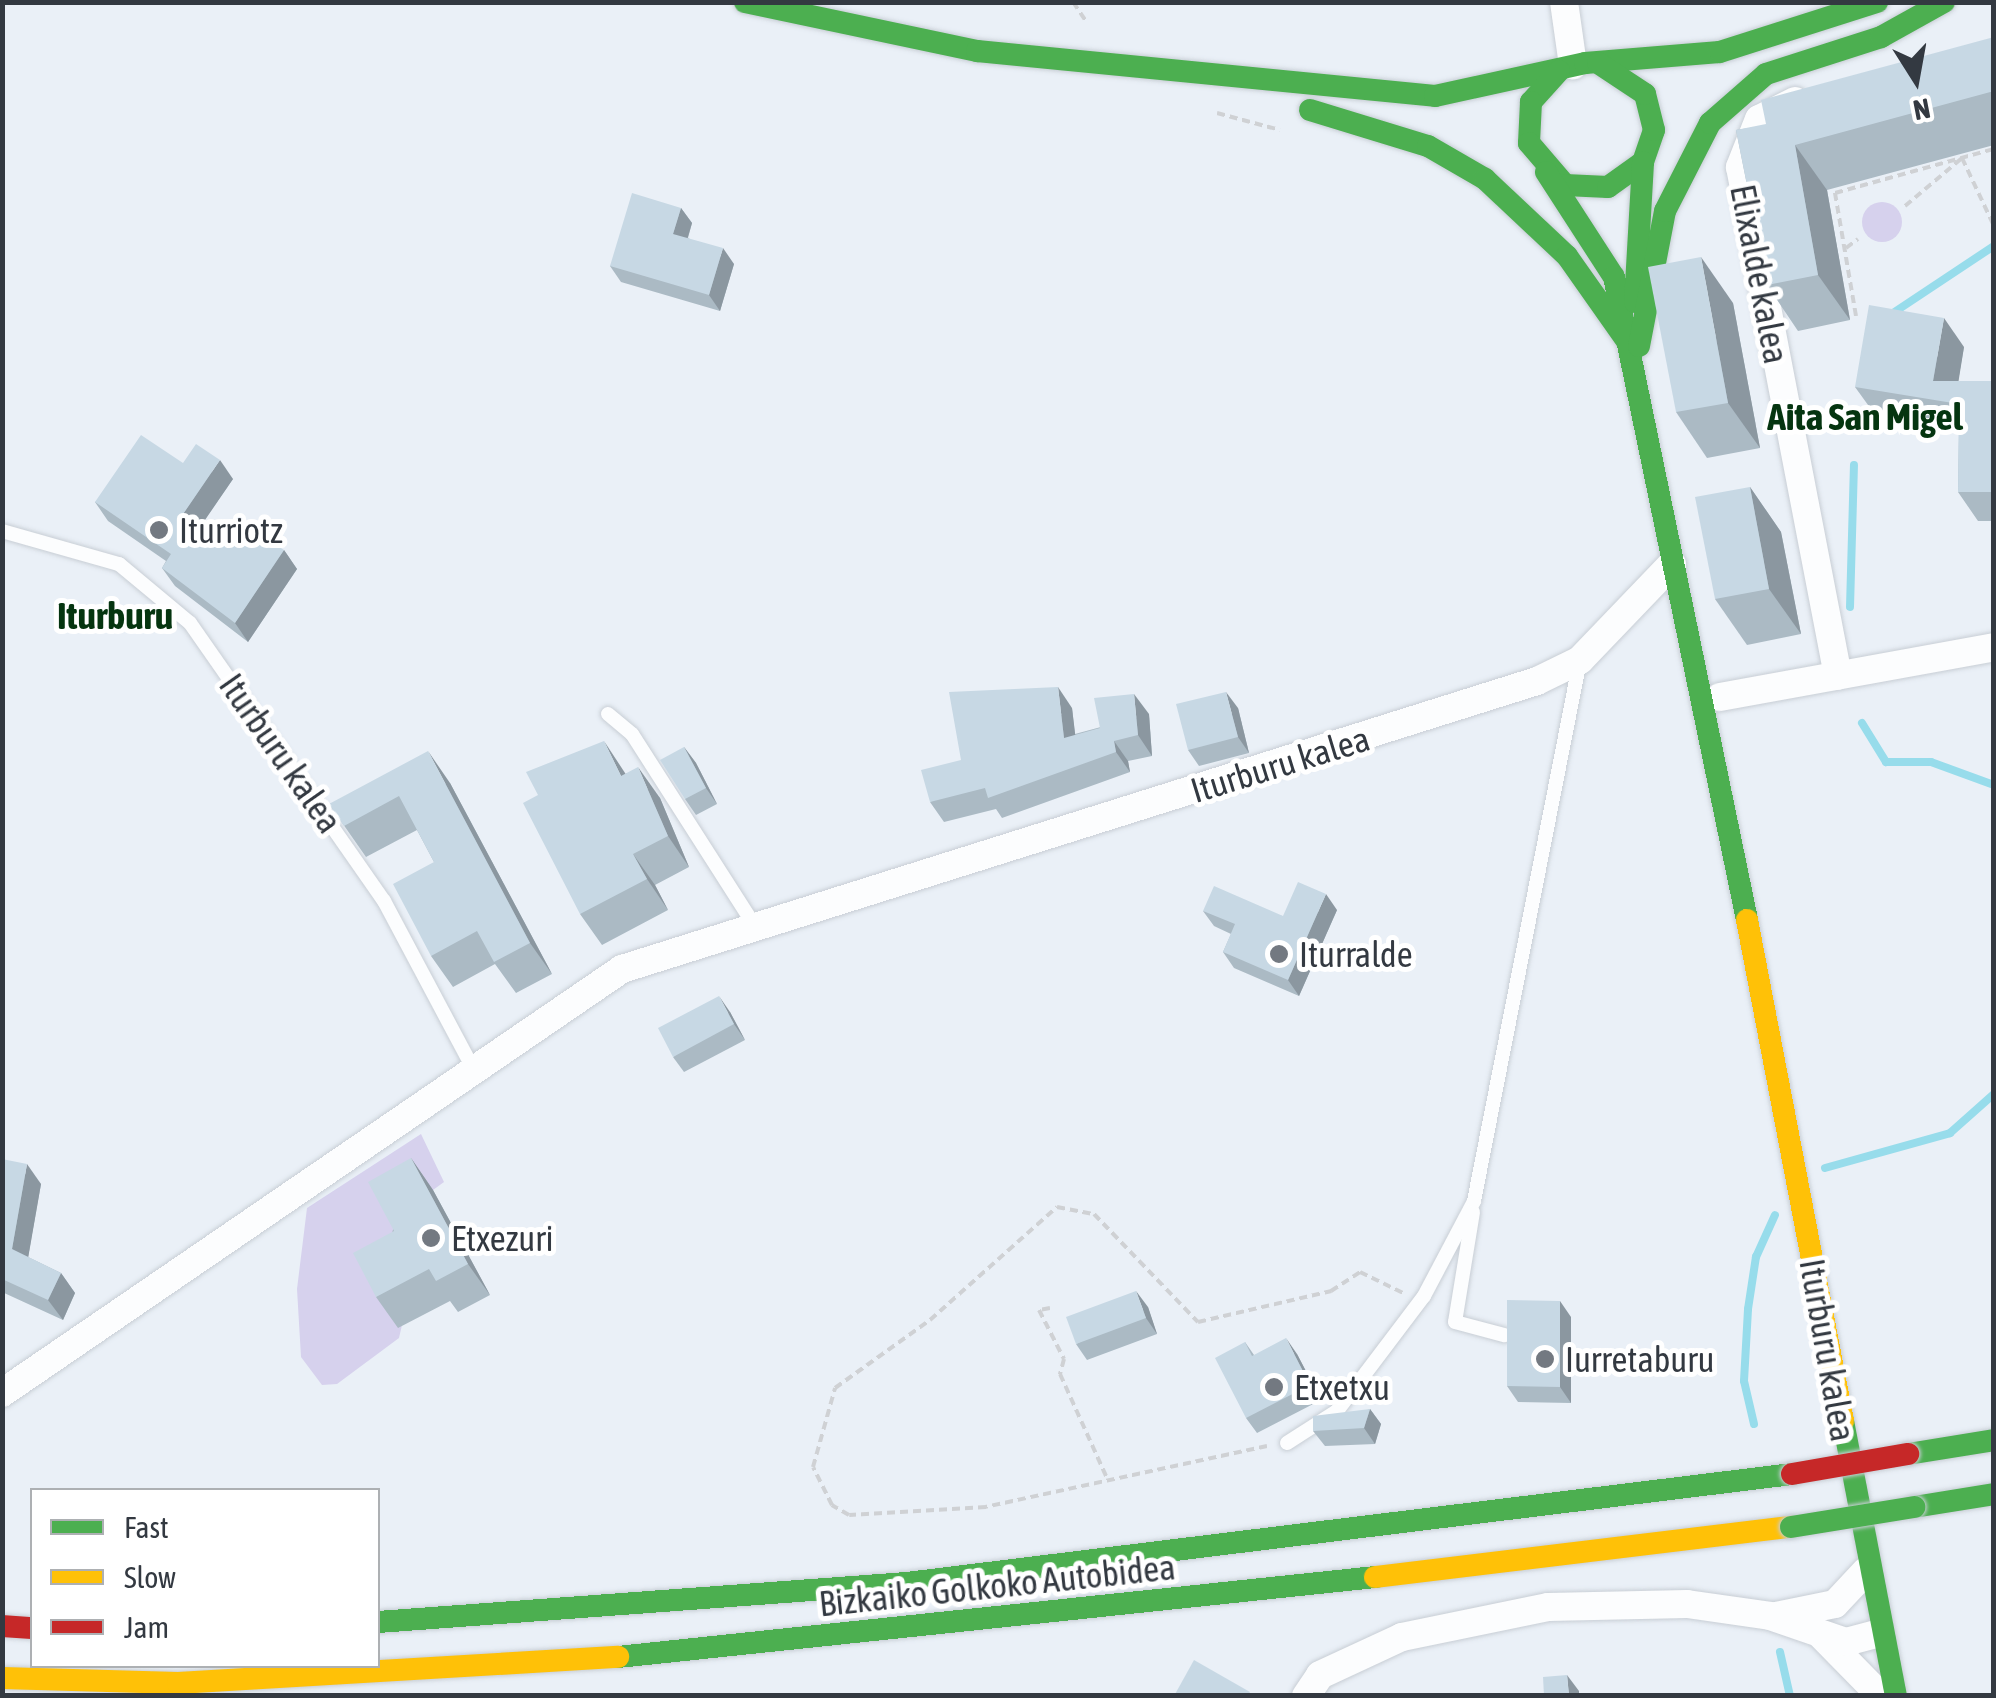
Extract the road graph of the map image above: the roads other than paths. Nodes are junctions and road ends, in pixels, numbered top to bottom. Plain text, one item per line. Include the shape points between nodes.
1 (745, 2) edge
2 (1564, 2) edge
3 (1877, 2) edge
4 (1936, 2) edge
5 (1944, 2) edge
6 (1577, 67) junction
7 (1246, 82) junction
8 (1831, 90) edge
9 (1448, 124) dead end
10 (1496, 144) dead end
11 (1646, 155) junction
12 (1542, 167) junction
13 (1636, 347) junction
14 (1665, 498) junction
15 (1678, 529) junction
16 (2, 531) edge
17 (1670, 575) junction
18 (1678, 612) junction
19 (1994, 646) edge
20 (1580, 660) junction
21 (1838, 676) junction
22 (1720, 697) junction
23 (608, 714) dead end
24 (1724, 820) junction
25 (1742, 895) junction
26 (752, 922) junction
27 (474, 1070) junction
28 (1474, 1202) junction
29 (1504, 1334) edge
30 (2, 1392) edge
31 (1994, 1440) edge
32 (1287, 1443) road end
33 (1994, 1494) edge
34 (1866, 1570) junction
35 (380, 1622) edge
36 (1817, 1624) junction
37 (2, 1626) edge
38 (30, 1628) edge
39 (1879, 1629) junction
40 (2, 1678) edge
41 (1306, 1696) edge
42 (1882, 1696) edge
43 (1896, 1696) edge

1 - 7 main road via 976,51
2 - 6 street
3 - 6 main road via 1720,52
4 - 11 main road via 1734,72
5 - 13 main road via 1882,37 1766,74 1710,124 1665,211
6 - 7 main road via 1434,96
6 - 11 main road via 1644,94
6 - 12 main road via 1531,102
7 - 9 main road
7 - 13 main road via 1428,146 1485,180 1567,256
8 - 21 street, Elixalde kalea via 1758,118 1740,167
10 - 12 main road
11 - 12 main road via 1608,187 1575,187
11 - 13 main road via 1631,268
12 - 13 main road via 1614,277
13 - 14 main road
14 - 15 main road
14 - 17 main road
15 - 17 street
15 - 22 main road
16 - 27 lane, Iturburu kalea via 119,564 190,623 384,901
17 - 18 main road
17 - 20 street
18 - 22 main road
18 - 24 main road
19 - 21 street
20 - 26 street, Iturburu kalea via 1344,746
20 - 28 lane
21 - 22 street
22 - 24 main road
22 - 25 main road
23 - 26 lane via 632,734
24 - 25 main road
25 - 34 main road, Iturburu kalea
26 - 27 street, Iturburu kalea via 622,968
27 - 30 street, Iturburu kalea
28 - 29 lane via 1454,1322
28 - 32 lane via 1418,1304 1337,1411
31 - 35 main road, Bizkaiko Golkoko Autobidea, bridge via 1792,1474 907,1583
33 - 40 main road, Bizkaiko Golkoko Autobidea, bridge via 1791,1526 966,1626 555,1663 178,1683
34 - 36 street
34 - 39 main road, Iturburu kalea
36 - 39 street via 1859,1642
36 - 41 street via 1622,1599 1548,1607 1402,1638 1320,1675
36 - 42 street
37 - 38 main road
39 - 43 main road, Iturburu kalea

